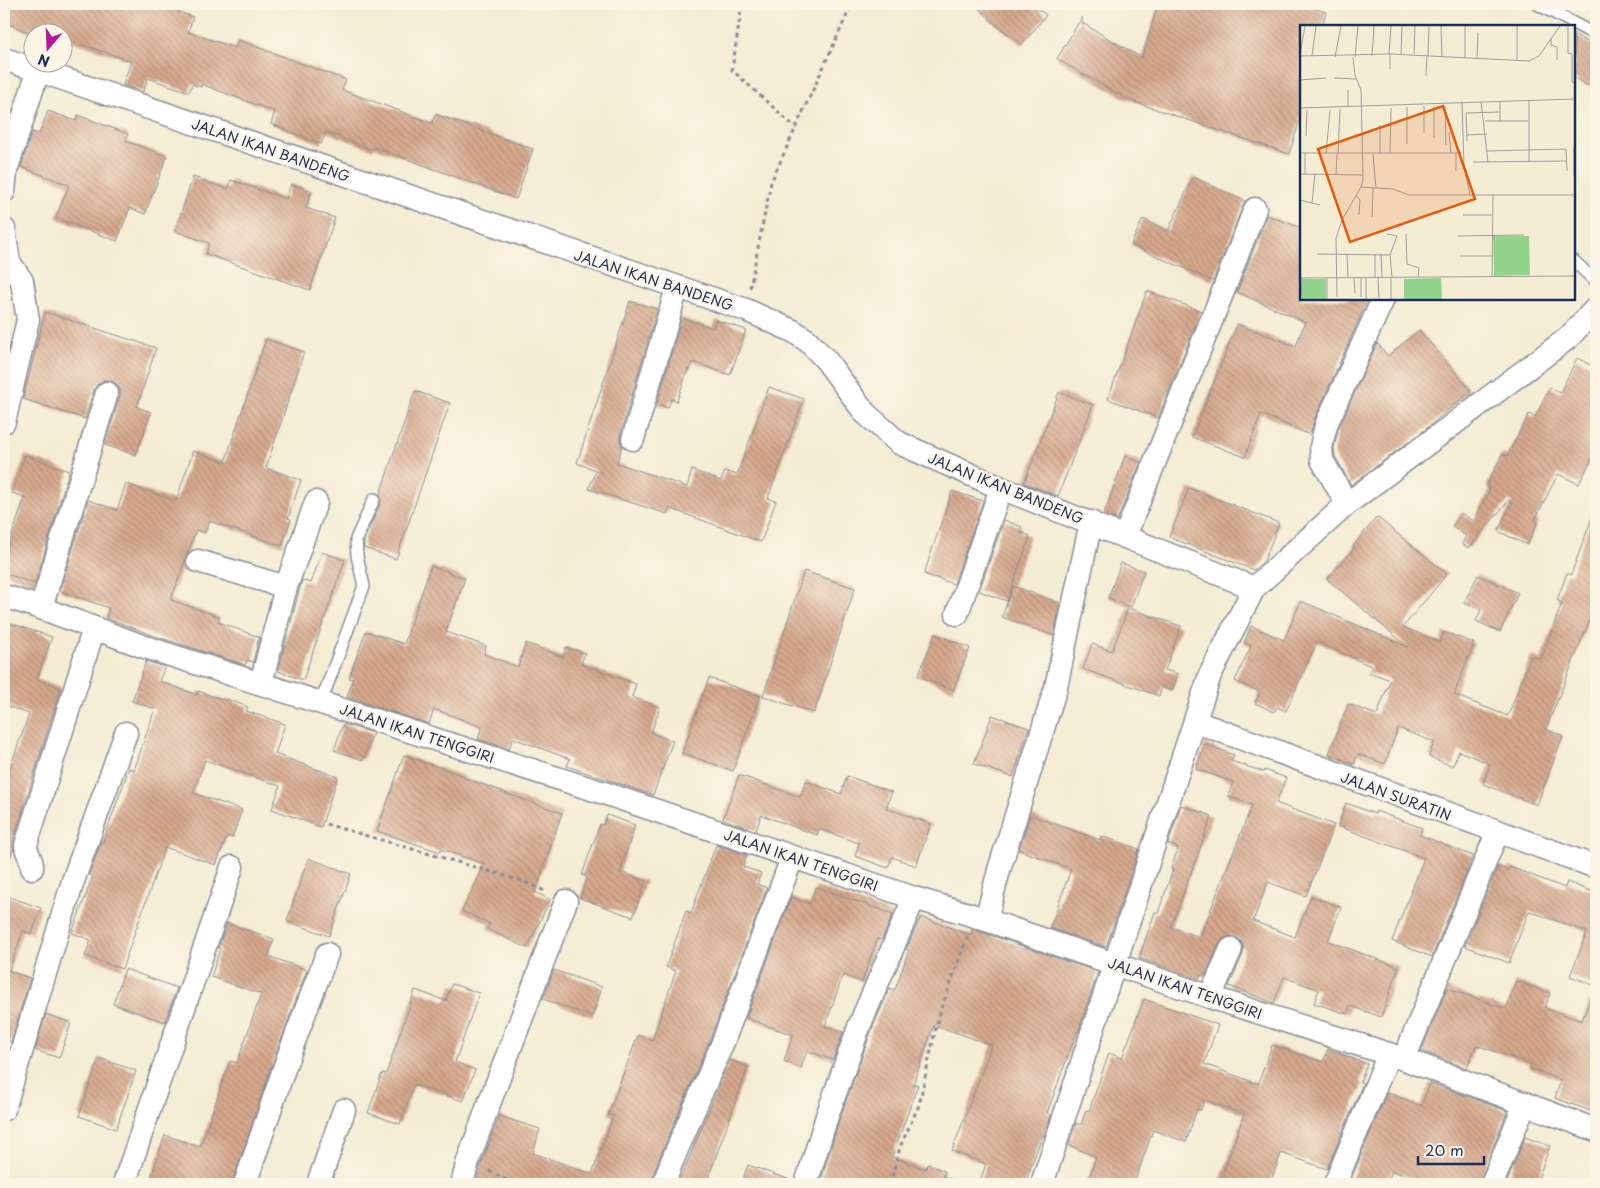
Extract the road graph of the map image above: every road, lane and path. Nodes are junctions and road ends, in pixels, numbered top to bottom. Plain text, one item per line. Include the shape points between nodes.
1 (742, 4) edge
2 (852, 4) edge
3 (1537, 4) edge
4 (1596, 35) edge
5 (4, 59) edge
6 (22, 65) edge
7 (38, 72) edge
8 (41, 72) edge
9 (796, 128) junction
10 (4, 191) edge
11 (1255, 209) dead end
12 (4, 228) edge
13 (1575, 262) edge
14 (1596, 282) edge
15 (677, 288) junction
16 (1384, 300) edge
17 (1596, 308) edge
18 (746, 310) junction
19 (108, 394) dead end
20 (4, 422) edge
21 (632, 439) dead end
22 (1001, 488) junction
23 (374, 499) dead end
24 (316, 502) dead end
25 (1346, 504) junction
26 (1090, 522) junction
27 (1124, 536) junction
28 (198, 561) dead end
29 (286, 586) junction
30 (1254, 588) junction
31 (4, 596) edge
32 (41, 608) junction
33 (957, 614) dead end
34 (94, 628) junction
35 (261, 683) junction
36 (321, 702) junction
37 (1196, 722) junction
38 (126, 733) dead end
39 (326, 824) dead end
40 (1497, 833) junction
41 (792, 858) junction
42 (232, 867) dead end
43 (32, 868) dead end
44 (1596, 868) edge
45 (914, 898) junction
46 (566, 901) joint
47 (980, 918) junction
48 (1231, 949) dead end
49 (327, 954) dead end
50 (1114, 964) junction
51 (1210, 997) junction
52 (1397, 1056) junction
53 (1524, 1104) junction
54 (4, 1109) edge
55 (344, 1110) dead end
56 (1596, 1130) edge
57 (468, 1161) junction
58 (124, 1184) edge
59 (245, 1184) edge
60 (318, 1184) edge
61 (462, 1184) edge
62 (515, 1184) edge
63 (664, 1184) edge
64 (806, 1184) edge
65 (890, 1184) edge
66 (1042, 1184) edge
67 (1334, 1184) edge
68 (1492, 1184) edge

1 - 9 path via 732,70
2 - 9 path
3 - 4 lane
5 - 6 street, JALAN IKAN BANDENG
7 - 10 street via 6,171
8 - 15 street, JALAN IKAN BANDENG
9 - 18 path via 771,182
11 - 27 street
12 - 20 street via 9,262 22,281 28,320
13 - 14 lane
15 - 18 street, JALAN IKAN BANDENG
15 - 21 street
16 - 25 street via 1326,425 1321,447 1322,460
17 - 25 street via 1568,338
18 - 22 street, JALAN IKAN BANDENG via 808,341 865,413 899,443
19 - 32 street
22 - 26 street, JALAN IKAN BANDENG
22 - 33 street
23 - 36 lane via 356,540 364,586
24 - 29 street
25 - 30 street
26 - 27 street, JALAN IKAN BANDENG
26 - 47 street via 1056,687 999,870
27 - 30 street, JALAN IKAN BANDENG
28 - 29 street
29 - 35 street
30 - 37 street via 1210,674
31 - 32 street, JALAN IKAN TENGGIRI
32 - 34 street, JALAN IKAN TENGGIRI
34 - 35 street, JALAN IKAN TENGGIRI
34 - 43 street via 26,845
35 - 36 street, JALAN IKAN TENGGIRI
36 - 41 street, JALAN IKAN TENGGIRI via 604,793
37 - 40 street, JALAN SURATIN
37 - 50 street
38 - 54 street via 73,880
39 - 46 path via 523,881
40 - 44 street, JALAN SURATIN
40 - 52 street
41 - 45 street, JALAN IKAN TENGGIRI
41 - 63 street via 723,1042
42 - 58 street
45 - 47 street, JALAN IKAN TENGGIRI
45 - 64 street via 860,1024
46 - 57 street
47 - 50 street, JALAN IKAN TENGGIRI
47 - 65 path via 938,1018 919,1105 900,1147
48 - 51 street
49 - 59 street
50 - 51 street, JALAN IKAN TENGGIRI
50 - 66 street
51 - 52 street, JALAN IKAN TENGGIRI
52 - 53 street, JALAN IKAN TENGGIRI
52 - 67 street
53 - 56 street, JALAN IKAN TENGGIRI
53 - 68 street
55 - 60 street
57 - 61 street
57 - 62 path

